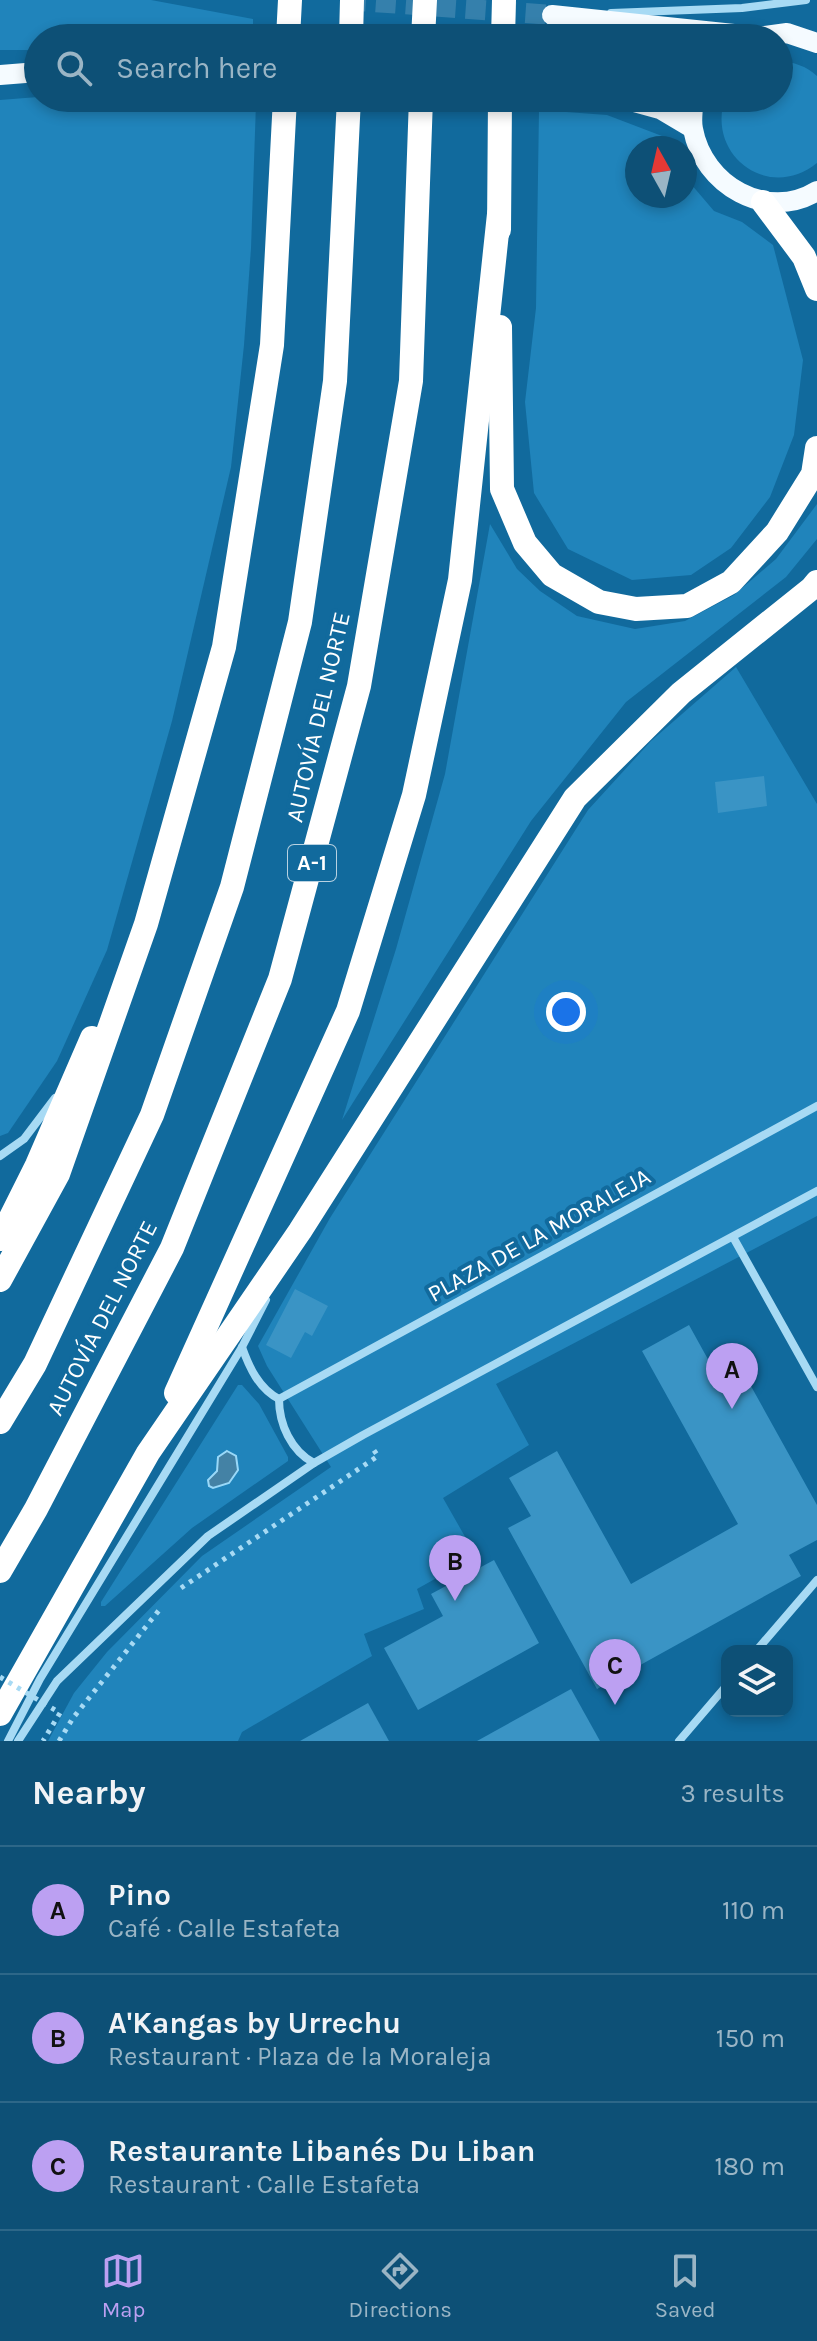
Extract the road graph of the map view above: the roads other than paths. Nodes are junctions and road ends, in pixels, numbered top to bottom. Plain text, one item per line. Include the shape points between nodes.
1 (290, 0) edge
2 (352, 0) edge
3 (425, 0) edge
4 (504, 0) edge
5 (806, 0) edge
6 (552, 15) joint
7 (289, 24) edge
8 (351, 24) edge
9 (424, 24) edge
10 (503, 24) edge
11 (633, 24) edge
12 (793, 35) edge
13 (817, 43) edge
14 (24, 73) edge
15 (0, 75) edge
16 (284, 112) edge
17 (348, 112) edge
18 (421, 112) edge
19 (500, 112) edge
20 (665, 112) edge
21 (693, 112) edge
22 (692, 128) junction
23 (817, 191) edge
24 (763, 202) junction
25 (499, 214) junction
26 (817, 289) edge
27 (817, 448) edge
28 (817, 582) edge
29 (146, 924) junction
30 (75, 1072) junction
31 (817, 1106) edge
32 (0, 1156) edge
33 (817, 1191) edge
34 (300, 1231) junction
35 (733, 1237) junction
36 (0, 1239) edge
37 (0, 1280) edge
38 (242, 1347) junction
39 (817, 1387) edge
40 (279, 1399) junction
41 (0, 1422) edge
42 (148, 1453) junction
43 (314, 1463) junction
44 (0, 1571) edge
45 (817, 1580) edge
46 (761, 1645) edge
47 (721, 1692) edge
48 (0, 1714) edge
49 (8, 1741) edge
50 (18, 1741) edge
51 (679, 1741) edge

1 - 7 highway
2 - 8 highway
3 - 9 highway
4 - 10 highway
5 - 6 street via 742,8
6 - 11 main road
12 - 13 main road
14 - 15 main road
16 - 29 highway via 272,345 224,647
17 - 41 highway, AUTOVÍA DEL NORTE via 335,381 300,622 232,887 152,1115 35,1364
18 - 44 highway, AUTOVÍA DEL NORTE / A-1 via 411,381 359,686 280,979 172,1248
19 - 25 highway
20 - 22 main road
21 - 22 main road
22 - 24 main road via 704,162 729,188
23 - 24 main road via 804,199
24 - 26 highway via 804,257
25 - 27 highway via 502,489 525,543 552,575 599,602 636,609 687,606 731,582 777,532 813,474
25 - 42 highway via 460,580 414,795 348,1011
28 - 34 highway via 681,693 575,798
29 - 30 highway
29 - 37 highway via 58,1174
30 - 32 street via 24,1139
30 - 36 highway
31 - 40 street, PLAZA DE LA MORALEJA
33 - 35 street
34 - 38 street
34 - 42 highway
35 - 39 street
35 - 43 street
38 - 40 street via 259,1382
38 - 49 street via 40,1679
40 - 43 street via 282,1426 304,1458
42 - 48 highway
43 - 50 street via 208,1536 57,1681
45 - 46 street
47 - 51 street

